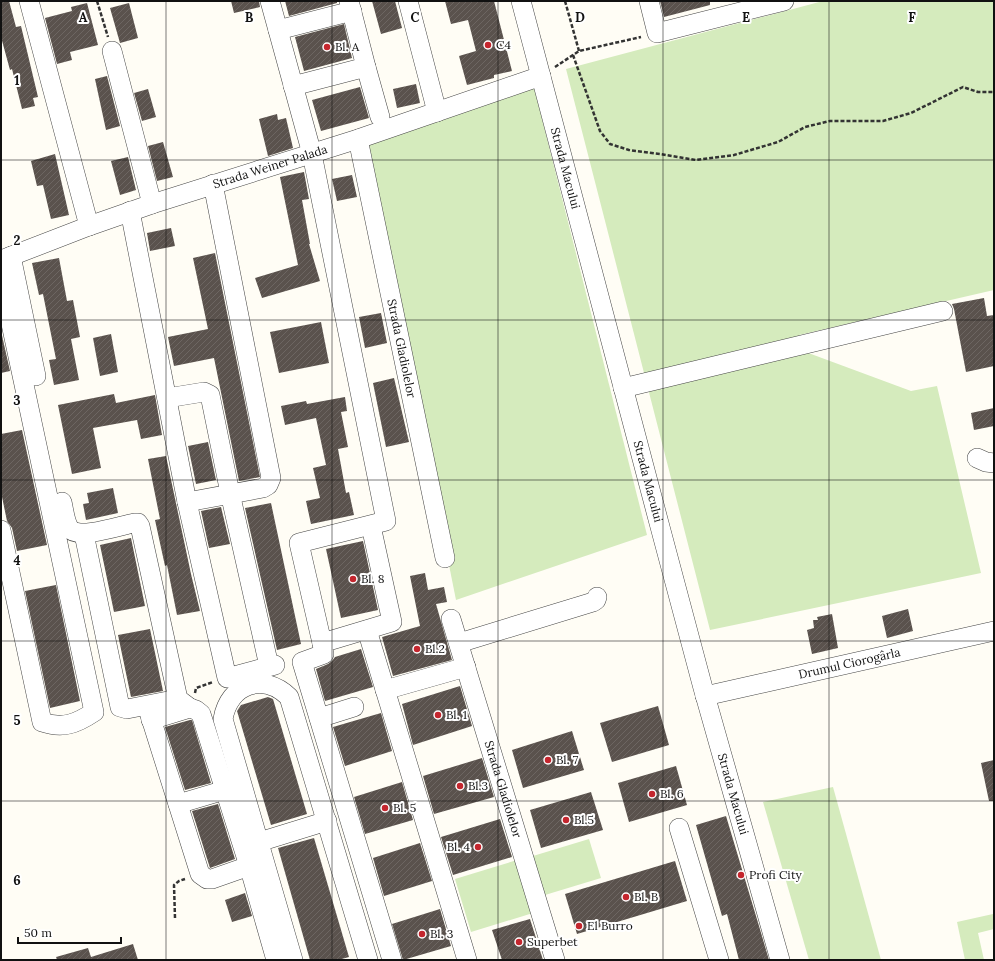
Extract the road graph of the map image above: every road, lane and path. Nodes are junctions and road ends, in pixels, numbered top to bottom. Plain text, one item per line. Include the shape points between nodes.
1 (30, 1) edge
2 (97, 1) edge
3 (270, 1) edge
4 (408, 1) edge
5 (521, 1) edge
6 (565, 1) edge
7 (649, 1) edge
8 (784, 1) edge
9 (351, 6) edge
10 (278, 30) junction
11 (657, 33) junction
12 (112, 51) joint
13 (578, 51) junction
14 (573, 55) junction
15 (366, 67) junction
16 (541, 76) junction
17 (293, 86) junction
18 (994, 92) edge
19 (437, 112) junction
20 (380, 116) dead end
21 (358, 139) junction
22 (312, 154) junction
23 (213, 184) junction
24 (152, 204) junction
25 (130, 211) junction
26 (89, 226) junction
27 (6, 258) edge
28 (1, 277) edge
29 (943, 311) dead end
30 (623, 388) junction
31 (167, 398) junction
32 (230, 493) junction
33 (187, 502) junction
34 (371, 526) junction
35 (1, 530) edge
36 (84, 534) junction
37 (445, 558) dead end
38 (597, 597) dead end
39 (451, 619) dead end
40 (367, 630) junction
41 (994, 630) edge
42 (322, 643) junction
43 (459, 644) junction
44 (466, 667) junction
45 (227, 678) junction
46 (385, 690) junction
47 (706, 696) junction
48 (184, 703) junction
49 (120, 707) junction
50 (354, 707) dead end
51 (94, 712) junction
52 (149, 713) junction
53 (320, 718) junction
54 (225, 790) junction
55 (178, 804) junction
56 (326, 821) junction
57 (679, 828) dead end
58 (259, 842) junction
59 (249, 866) junction
60 (200, 874) junction
61 (175, 918) dead end
62 (276, 960) edge
63 (293, 960) edge
64 (368, 960) edge
65 (392, 960) edge
66 (467, 960) edge
67 (555, 960) edge
68 (719, 960) edge
69 (780, 960) edge

1 - 26 street
2 - 12 path
3 - 10 street
4 - 19 street
5 - 16 street, Strada Macului
6 - 13 path
7 - 11 street
8 - 11 street
9 - 10 street
9 - 15 street
10 - 17 street
11 - 13 path
12 - 24 street
13 - 14 path
14 - 16 path
14 - 18 path via 600,131 610,144 629,150 696,160 742,153 830,121 883,121 911,113 963,87 978,92
15 - 17 street
15 - 20 street
16 - 19 street, Strada Weiner Palada
16 - 30 street, Strada Macului
17 - 22 street
19 - 21 street, Strada Weiner Palada
21 - 22 street, Strada Weiner Palada
21 - 37 street, Strada Gladiolelor
22 - 23 street, Strada Weiner Palada
22 - 34 street via 386,521
23 - 24 street, Strada Weiner Palada
23 - 32 street via 271,478 268,485 263,488
24 - 25 street, Strada Weiner Palada
25 - 26 street, Strada Weiner Palada
25 - 31 street
26 - 27 street, Strada Weiner Palada
27 - 36 street via 66,520 73,532
28 - 51 street
29 - 30 street
30 - 47 street, Strada Macului
31 - 32 street via 204,392 210,395
31 - 33 street
32 - 33 street
32 - 45 street via 272,666
33 - 45 street
34 - 40 street via 392,622
34 - 42 street via 299,543
35 - 51 street via 42,722 54,726 64,725
36 - 48 street via 134,523 140,526
36 - 49 street
38 - 43 street via 593,602
39 - 43 street, Strada Gladiolelor
40 - 42 street
40 - 46 street
41 - 47 street, Drumul Ciorogârla
42 - 53 street via 324,654 302,662
43 - 44 street, Strada Gladiolelor
44 - 46 street
44 - 67 street, Strada Gladiolelor
45 - 48 path via 196,688
46 - 66 street
47 - 69 street, Strada Macului
48 - 52 street
48 - 54 street via 202,714
49 - 51 street
49 - 52 street
50 - 53 street
52 - 55 street
53 - 65 street
54 - 55 street
54 - 59 street
55 - 60 street
56 - 58 street
56 - 58 street via 289,697 271,685 258,683 247,686 237,691 229,700 223,719
56 - 64 street
57 - 68 street
58 - 63 street
59 - 60 street via 212,879
59 - 62 street
60 - 61 path via 179,880 174,885

